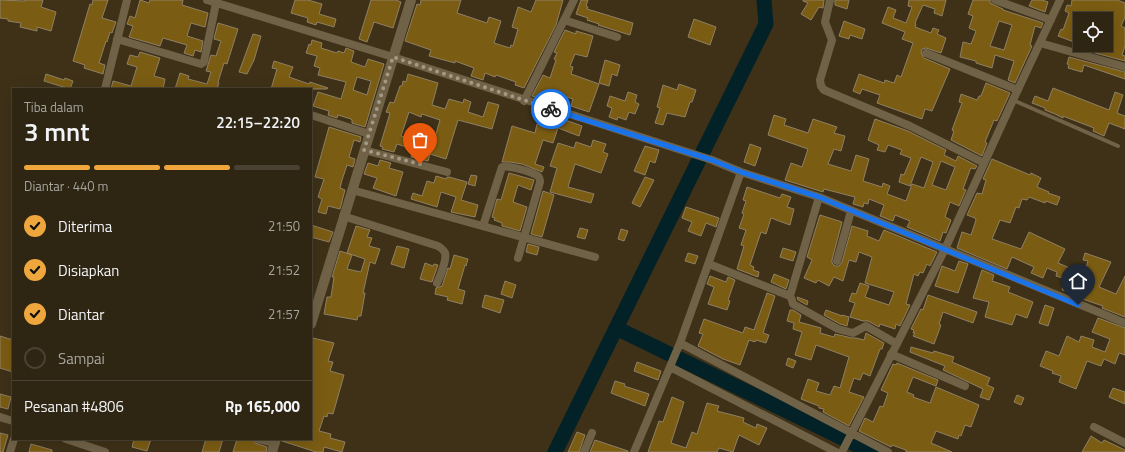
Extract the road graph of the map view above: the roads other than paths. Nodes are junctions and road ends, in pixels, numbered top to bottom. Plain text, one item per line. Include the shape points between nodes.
1 (127, 0) edge
2 (207, 0) edge
3 (411, 0) edge
4 (574, 0) edge
5 (830, 0) edge
6 (995, 0) edge
7 (1060, 0) edge
8 (216, 3) junction
9 (564, 20) junction
10 (1051, 20) junction
11 (617, 37) dead end
12 (117, 39) junction
13 (1040, 43) junction
14 (926, 53) dead end
15 (393, 57) junction
16 (1125, 67) edge
17 (105, 88) edge
18 (1018, 90) junction
19 (1013, 100) junction
20 (524, 101) junction
21 (312, 115) edge
22 (369, 134) junction
23 (1118, 146) dead end
24 (364, 150) junction
25 (984, 163) junction
26 (447, 172) dead end
27 (741, 172) junction
28 (352, 190) junction
29 (819, 197) junction
30 (851, 211) junction
31 (344, 216) junction
32 (483, 226) junction
33 (524, 238) junction
34 (945, 249) junction
35 (595, 257) dead end
36 (518, 258) dead end
37 (837, 261) dead end
38 (709, 264) junction
39 (438, 283) dead end
40 (790, 296) junction
41 (314, 304) edge
42 (312, 317) edge
43 (1125, 323) edge
44 (679, 344) junction
45 (897, 344) junction
46 (891, 354) junction
47 (671, 364) junction
48 (965, 386) dead end
49 (0, 417) edge
50 (12, 421) edge
51 (1094, 427) dead end
52 (592, 433) dead end
53 (851, 433) junction
54 (14, 440) edge
55 (69, 440) edge
56 (261, 440) edge
57 (1125, 442) edge
58 (274, 445) edge
59 (840, 451) edge
60 (10, 452) edge
61 (105, 452) edge
62 (584, 452) edge
63 (634, 452) edge
64 (888, 452) edge

1 - 12 street
2 - 8 street
3 - 15 street
4 - 9 street
5 - 25 street via 824,22 832,40 820,80 824,90 910,126
6 - 10 street
7 - 10 street
8 - 12 street via 202,64
8 - 15 street
9 - 11 street
9 - 20 street
10 - 13 street
12 - 17 street
13 - 16 street
13 - 18 street
14 - 18 street
15 - 20 street
15 - 22 street
18 - 19 street
19 - 23 lane
19 - 25 street
20 - 27 street via 712,160
21 - 22 street
22 - 24 street
24 - 26 street
24 - 28 street
25 - 34 street
27 - 29 street
27 - 38 street
28 - 31 street
28 - 32 street
29 - 30 street
29 - 40 street
30 - 34 street
30 - 37 street
31 - 39 street via 438,246 445,252 446,258
31 - 41 street
32 - 33 street
32 - 33 street via 502,167 519,169 537,176 540,182
33 - 35 street
33 - 36 street
34 - 43 street
34 - 45 street
38 - 40 street
38 - 44 street
40 - 45 street via 795,306 838,329 853,333 866,326
41 - 42 street
44 - 47 street
44 - 53 street
45 - 46 street
46 - 48 street
46 - 53 street
47 - 59 street
47 - 63 street
49 - 50 street
51 - 57 street
52 - 62 street
53 - 59 street
53 - 64 street
54 - 60 street
55 - 61 street
56 - 58 street

